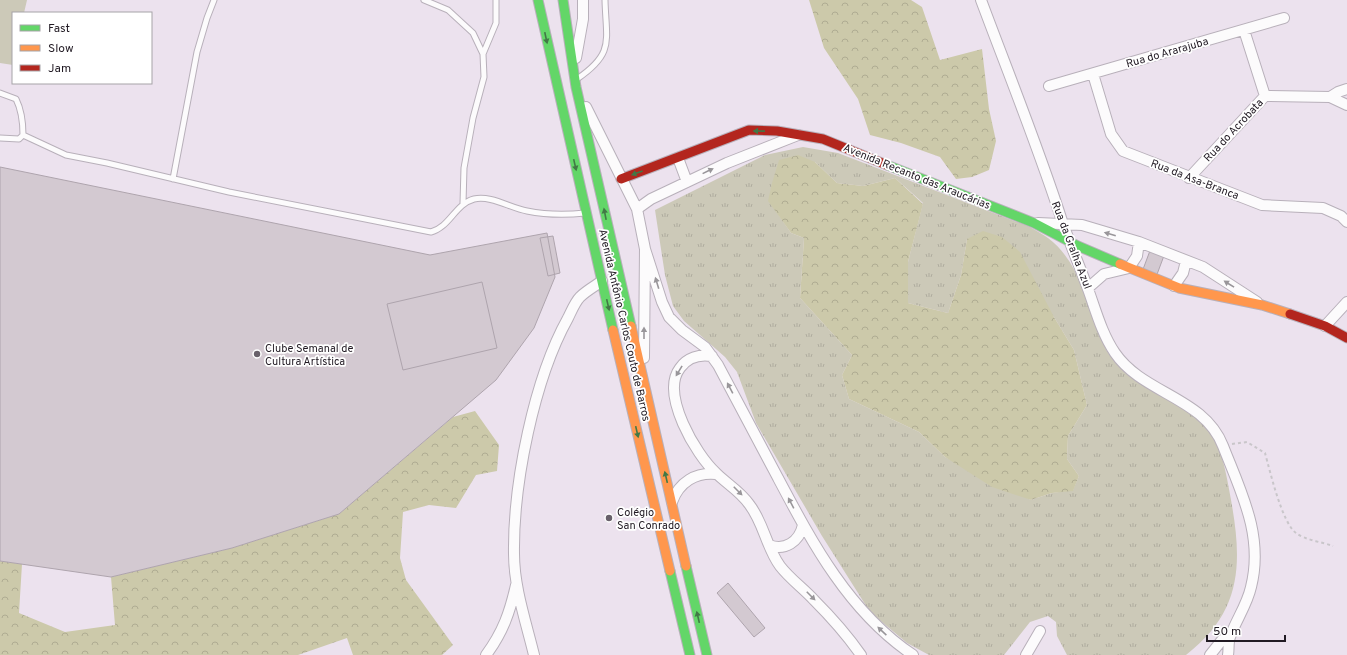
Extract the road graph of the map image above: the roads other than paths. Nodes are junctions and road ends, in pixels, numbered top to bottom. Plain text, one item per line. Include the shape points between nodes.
1 (214, 0) edge
2 (424, 0) edge
3 (496, 0) edge
4 (538, 0) edge
5 (563, 0) edge
6 (583, 0) edge
7 (605, 0) edge
8 (981, 0) edge
9 (1284, 18) dead end
10 (1244, 30) junction
11 (483, 54) junction
12 (1093, 74) junction
13 (575, 80) junction
14 (1049, 86) dead end
15 (1347, 89) edge
16 (0, 93) edge
17 (1265, 96) junction
18 (1330, 97) junction
19 (1347, 105) edge
20 (23, 135) junction
21 (798, 135) junction
22 (0, 138) edge
23 (678, 158) junction
24 (1189, 178) junction
25 (173, 179) junction
26 (621, 179) junction
27 (687, 182) junction
28 (464, 203) junction
29 (637, 210) junction
30 (586, 213) junction
31 (1347, 222) edge
32 (1034, 223) junction
33 (1064, 224) junction
34 (1068, 241) junction
35 (1139, 242) junction
36 (645, 249) junction
37 (1186, 261) junction
38 (1129, 268) junction
39 (602, 281) junction
40 (1174, 286) junction
41 (1088, 288) junction
42 (1347, 302) edge
43 (1262, 305) junction
44 (1324, 326) junction
45 (1347, 338) edge
46 (712, 356) junction
47 (645, 386) junction
48 (716, 474) junction
49 (672, 502) junction
50 (803, 525) junction
51 (769, 545) junction
52 (517, 581) junction
53 (1040, 631) dead end
54 (1229, 639) junction
55 (486, 655) edge
56 (534, 655) edge
57 (690, 655) edge
58 (707, 655) edge
59 (861, 655) edge
60 (913, 655) edge
61 (1026, 655) edge
62 (1210, 655) edge
63 (1228, 655) edge

1 - 25 lane via 198,52
2 - 11 lane via 448,10 473,33
3 - 11 lane via 496,24
4 -> 30 main road, Avenida Antônio Carlos Couto de Barros
5 - 13 main road, Avenida Antônio Carlos Couto de Barros
6 - 13 street
7 - 13 lane via 607,46 602,58 594,67
8 - 33 street, Rua da Gralha Azul
9 - 10 street, Rua do Ararajuba
10 - 12 street, Rua do Ararajuba
10 - 17 street
11 - 28 lane via 484,77 472,118 464,168
12 - 14 street, Rua do Ararajuba
12 - 24 street, Rua da Asa-Branca via 1111,134 1123,151
13 - 26 street
47 -> 13 main road, Avenida Antônio Carlos Couto de Barros
15 - 18 street, Rua do Acrobata
16 - 20 lane via 16,99
17 - 18 street, Rua do Acrobata
17 - 24 street, Rua do Acrobata
18 - 19 street, Rua do Acrobata
20 - 22 lane via 13,139
20 - 25 lane via 66,155
21 -> 23 main road, Avenida Recanto das Araucárias via 749,130
27 -> 21 street, Avenida Recanto das Araucárias
21 - 32 main road, Avenida Recanto das Araucárias via 823,139
23 -> 26 main road, Avenida Recanto das Araucárias
23 - 27 street
24 - 31 street, Rua da Asa-Branca via 1262,205 1323,208 1341,216
25 - 28 lane via 431,232 440,230
26 - 29 street
27 - 29 street, Avenida Recanto das Araucárias via 651,199
28 - 30 lane via 475,199 488,199 526,211 557,215
29 - 36 street
30 - 39 main road, Avenida Antônio Carlos Couto de Barros
32 - 33 street, Avenida Recanto das Araucárias
32 - 34 main road, Avenida Recanto das Araucárias
33 - 34 street, Rua da Gralha Azul
35 -> 33 street, Avenida Recanto das Araucárias via 1082,225
34 - 38 main road, Avenida Recanto das Araucárias
34 - 41 street, Rua da Gralha Azul
35 - 37 street, Avenida Recanto das Araucárias
35 - 38 street via 1137,256
46 -> 36 street via 701,342 682,330 669,317
47 -> 36 street
37 - 40 street via 1184,273
43 -> 37 street, Avenida Recanto das Araucárias via 1203,267
38 - 40 main road, Avenida Recanto das Araucárias
38 - 41 street via 1104,274
39 - 52 street via 579,298 558,335 542,382 518,491 514,554
39 -> 57 main road, Avenida Antônio Carlos Couto de Barros
40 - 43 main road, Avenida Recanto das Araucárias
41 - 54 street, Rua da Gralha Azul via 1104,333 1116,354 1130,369 1189,405 1205,418 1224,446 1254,534 1251,587
42 - 44 street
43 - 44 main road
44 - 45 main road
46 -> 48 street via 695,357 685,362 677,372 674,384 677,404 686,430
50 -> 46 street
49 -> 47 main road, Avenida Antônio Carlos Couto de Barros
48 - 49 street via 703,474 691,479 681,486
48 -> 51 street via 735,488 750,504
58 -> 49 main road, Avenida Antônio Carlos Couto de Barros
50 - 51 street via 797,540 788,546
60 -> 50 street via 888,636 858,606 830,571
51 -> 59 street via 786,574 825,611
52 - 55 street via 511,609 502,631
52 - 56 street
53 - 61 street
54 - 62 street via 1222,640
54 - 63 street

